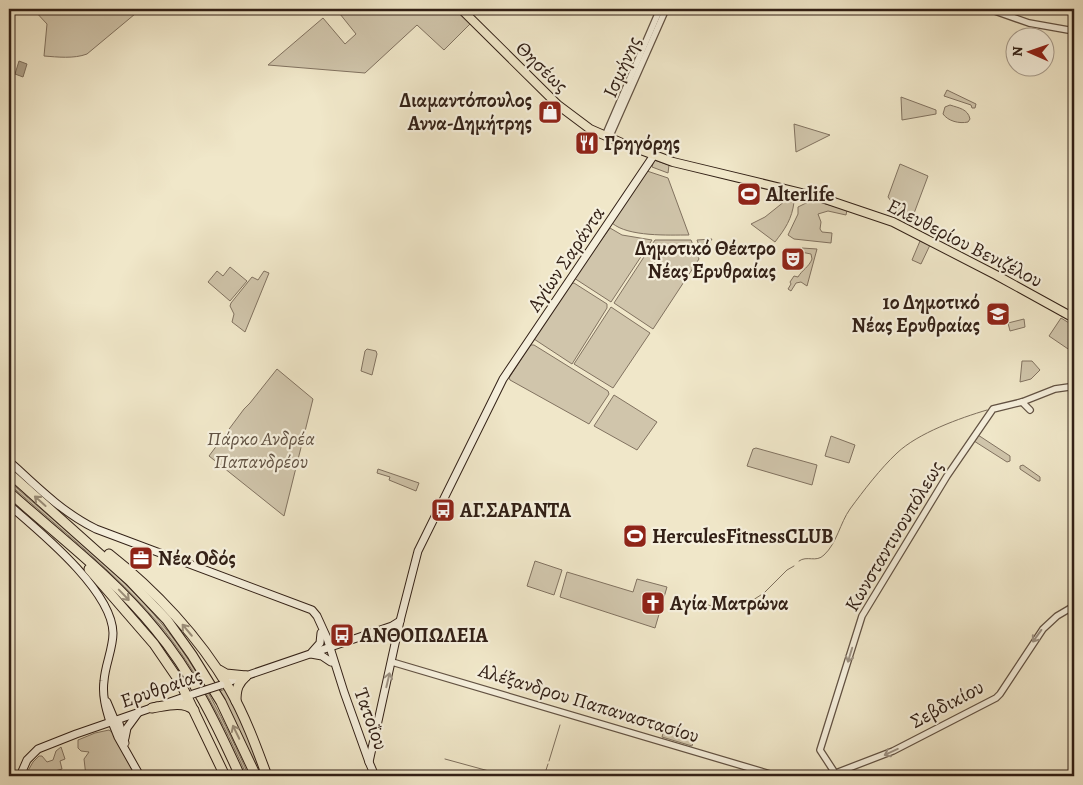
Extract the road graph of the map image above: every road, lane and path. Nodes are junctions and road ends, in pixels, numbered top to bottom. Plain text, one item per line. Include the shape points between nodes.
1 (461, 9) edge
2 (660, 9) edge
3 (666, 9) edge
4 (989, 9) edge
5 (1074, 31) edge
6 (607, 137) junction
7 (652, 154) junction
8 (1074, 318) edge
9 (1074, 384) edge
10 (1022, 402) junction
11 (1030, 410) dead end
12 (9, 461) edge
13 (9, 473) edge
14 (9, 492) edge
15 (9, 505) edge
16 (72, 529) junction
17 (62, 539) junction
18 (298, 605) junction
19 (1074, 606) edge
20 (400, 621) junction
21 (321, 633) junction
22 (342, 643) junction
23 (328, 648) junction
24 (311, 654) junction
25 (333, 662) junction
26 (392, 662) junction
27 (216, 669) junction
28 (246, 676) junction
29 (223, 684) junction
30 (190, 695) junction
31 (104, 697) junction
32 (237, 703) junction
33 (110, 706) junction
34 (152, 708) junction
35 (138, 713) junction
36 (196, 713) junction
37 (128, 716) junction
38 (114, 721) junction
39 (124, 741) junction
40 (129, 755) junction
41 (369, 762) junction
42 (835, 772) junction
43 (20, 776) edge
44 (140, 776) edge
45 (225, 776) edge
46 (240, 776) edge
47 (256, 776) edge
48 (267, 776) edge
49 (375, 776) edge
50 (777, 776) edge
51 (828, 776) edge

1 - 6 main road, Θησέως via 558,105 584,126
2 - 6 street, Ισμήνης
3 - 6 street, Ισμήνης
4 - 5 street via 1034,24
6 - 7 main road, Ελευθερίου Βενιζέλου
7 - 8 main road, Ελευθερίου Βενιζέλου via 696,168 822,198 893,222
7 - 20 main road, Αγίων Σαράντα via 505,373 418,551
9 - 10 street, Κωνσταντινουπόλεως
10 - 11 street
10 -> 42 street, Κωνσταντινουπόλεως via 990,411 862,616 820,750
12 - 18 main road via 64,510 88,526
16 -> 13 highway
14 - 17 highway
15 - 31 main road via 82,574 109,616 112,634
27 -> 16 highway via 183,625 145,585 104,550
47 -> 16 highway via 221,702 162,614 130,580
17 - 30 highway via 154,644
17 -> 46 highway via 120,590 168,645 208,709
18 - 21 main road via 313,618
18 - 23 main road via 317,616
19 -> 42 street, Σεβδικίου via 1042,629 996,698 893,751
20 - 22 main road, Ερυθραίας
20 - 26 main road, Αγίων Σαράντα
21 - 23 main road
21 - 24 main road via 320,642
22 - 23 main road, Ερυθραίας
22 - 25 main road
23 - 24 main road, Ερυθραίας
23 - 25 main road, Τατοΐου
24 - 25 main road
24 - 28 main road, Ερυθραίας
25 - 41 main road, Τατοΐου
41 -> 26 main road
26 - 50 street, Αλέξανδρου Παπαναστασίου
27 - 28 highway via 226,674
27 - 29 highway
28 - 29 main road, Ερυθραίας
28 - 32 highway via 237,688
29 - 30 main road, Ερυθραίας, bridge
29 - 32 highway
30 - 34 main road, Ερυθραίας
30 - 36 highway
31 - 33 main road
31 - 38 main road
32 - 48 highway
33 - 37 main road
33 - 38 main road
34 - 35 main road, Ερυθραίας
34 - 36 highway via 182,705 190,706
35 - 37 main road, Ερυθραίας
35 - 39 main road via 127,728
36 - 45 highway
37 - 38 main road, Ερυθραίας
38 - 39 main road
38 - 40 main road
38 - 43 main road, Ερυθραίας via 38,749 27,760
39 - 40 main road
40 - 44 main road
41 - 49 main road, Τατοΐου
42 - 51 street, Σεβδικίου

